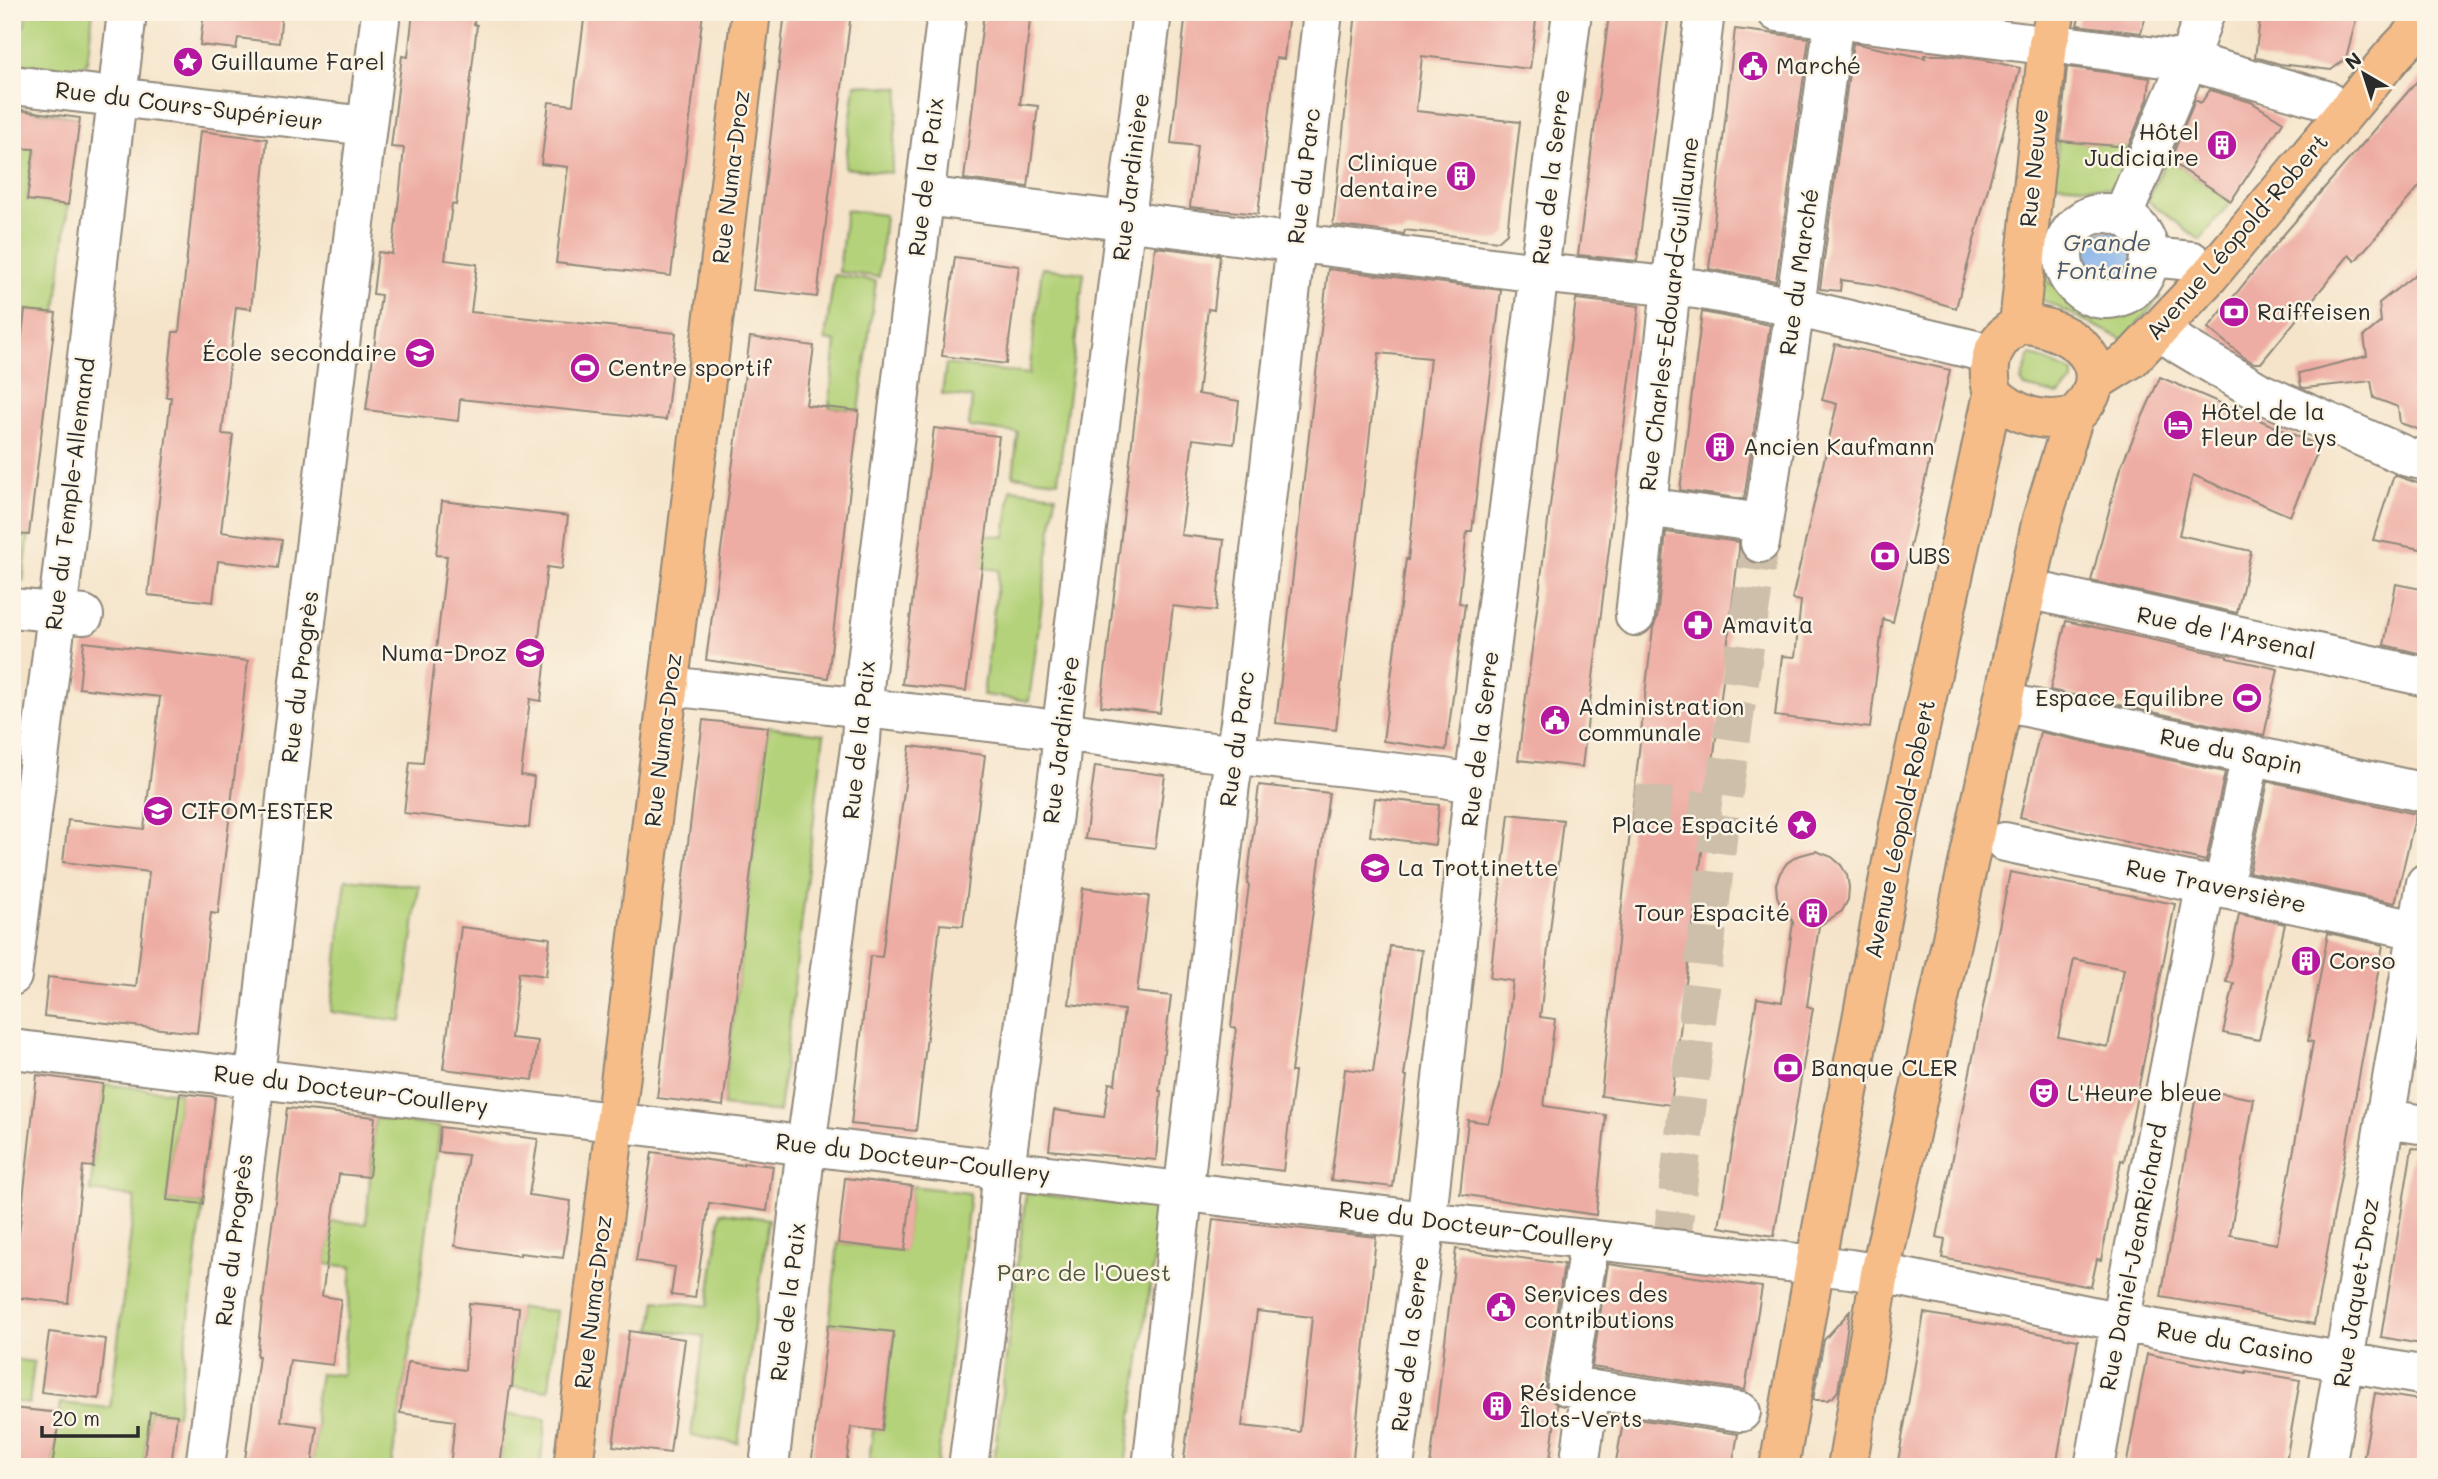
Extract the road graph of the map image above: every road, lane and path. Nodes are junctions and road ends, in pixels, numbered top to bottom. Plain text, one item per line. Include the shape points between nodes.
1 (127, 12) edge
2 (381, 12) edge
3 (751, 12) edge
4 (947, 12) edge
5 (1152, 12) edge
6 (1324, 12) edge
7 (1572, 12) edge
8 (1705, 12) edge
9 (2205, 12) edge
10 (1812, 15) edge
11 (1927, 22) edge
12 (2424, 27) edge
13 (2063, 29) edge
14 (2028, 43) dead end
15 (2188, 61) junction
16 (12, 85) edge
17 (117, 98) junction
18 (2326, 100) dead end
19 (367, 126) junction
20 (924, 196) junction
21 (2123, 215) junction
22 (1126, 220) junction
23 (1296, 242) junction
24 (2150, 257) junction
25 (2192, 261) dead end
26 (1539, 273) junction
27 (1671, 287) junction
28 (1795, 307) junction
29 (2019, 325) junction
30 (2159, 330) junction
31 (1992, 354) junction
32 (2096, 381) junction
33 (1993, 394) junction
34 (2074, 416) junction
35 (2426, 461) edge
36 (1646, 507) junction
37 (2027, 589) junction
38 (12, 608) edge
39 (70, 614) junction
40 (1635, 616) dead end
41 (2426, 677) edge
42 (669, 686) junction
43 (2019, 705) junction
44 (863, 709) junction
45 (1062, 731) junction
46 (1235, 754) junction
47 (2251, 755) junction
48 (1474, 784) junction
49 (2426, 793) edge
50 (2005, 842) dead end
51 (2426, 883) edge
52 (2215, 885) junction
53 (2421, 931) edge
54 (12, 976) edge
55 (12, 1049) edge
56 (255, 1078) junction
57 (2385, 1119) junction
58 (616, 1122) junction
59 (2426, 1125) edge
60 (806, 1146) junction
61 (1004, 1170) junction
62 (1184, 1190) junction
63 (1426, 1221) junction
64 (1590, 1239) junction
65 (1815, 1265) junction
66 (1880, 1274) junction
67 (2120, 1322) junction
68 (2344, 1362) junction
69 (2426, 1376) edge
70 (1590, 1390) junction
71 (1741, 1412) dead end
72 (205, 1467) edge
73 (573, 1467) edge
74 (769, 1467) edge
75 (968, 1467) edge
76 (1152, 1467) edge
77 (1394, 1467) edge
78 (1579, 1467) edge
79 (1779, 1467) edge
80 (1847, 1467) edge
81 (2094, 1467) edge
82 (2326, 1467) edge

1 - 17 street, Rue du Temple-Allemand
2 - 19 street, Rue du Progrès
3 - 42 main road, Rue Numa-Droz
4 - 20 street, Rue de la Paix
5 - 22 street, Rue Jardinière
6 - 23 street, Rue du Parc
7 - 26 street, Rue de la Serre
8 - 27 street, Rue Charles-Edouard-Guillaume
9 - 15 street
10 - 11 street
10 - 28 street, Rue du Marché
11 - 14 street
12 - 30 main road, Avenue Léopold-Robert via 2393,55
13 - 15 street
13 - 29 main road, Rue Neuve via 2048,43
15 - 18 street
15 - 21 street
16 - 17 street, Rue du Cours-Supérieur
17 - 19 street, Rue du Cours-Supérieur
17 - 39 street, Rue du Temple-Allemand
19 - 56 street, Rue du Progrès
20 - 22 street
20 - 44 street, Rue de la Paix
21 - 24 street via 2143,232
21 - 24 street via 2098,213 2061,222 2068,236 2063,249 2068,277 2088,296 2109,300 2130,293 2144,277
22 - 23 street
22 - 45 street, Rue Jardinière
23 - 26 street
23 - 46 street, Rue du Parc
24 - 25 street
26 - 27 street
26 - 48 street, Rue de la Serre
27 - 28 street
27 - 36 street, Rue Charles-Edouard-Guillaume
28 - 31 street
28 - 36 street, Rue du Marché via 1761,533
29 - 31 main road
29 - 32 main road via 2066,337 2088,356
30 - 32 main road, Avenue Léopold-Robert via 2131,359
30 - 35 street via 2261,393
31 - 33 main road
32 - 34 main road
33 - 34 main road via 2035,419
33 - 65 main road, Avenue Léopold-Robert via 1900,820
34 - 37 main road via 2042,519
36 - 40 street, Rue Charles-Edouard-Guillaume
37 - 41 street, Rue de l'Arsenal
37 - 43 main road
38 - 39 street
39 - 54 street, Rue du Temple-Allemand
42 - 44 street
42 - 58 main road, Rue Numa-Droz
43 - 47 street, Rue du Sapin
43 - 66 main road
44 - 45 street
44 - 60 street, Rue de la Paix
45 - 46 street
45 - 61 street, Rue Jardinière
46 - 48 street
46 - 62 street, Rue du Parc
47 - 49 street, Rue du Sapin
47 - 52 street, Rue Daniel-JeanRichard
48 - 63 street, Rue de la Serre
50 - 52 street, Rue Traversière
51 - 53 street, Rue Jaquet-Droz
52 - 53 street, Rue Traversière
52 - 67 street, Rue Daniel-JeanRichard
53 - 57 street, Rue Jaquet-Droz
55 - 56 street, Rue du Docteur-Coullery
56 - 58 street, Rue du Docteur-Coullery
56 - 72 street, Rue du Progrès
57 - 59 street
57 - 68 street, Rue Jaquet-Droz
58 - 60 street, Rue du Docteur-Coullery
58 - 73 main road, Rue Numa-Droz
60 - 61 street, Rue du Docteur-Coullery
60 - 74 street, Rue de la Paix
61 - 62 street, Rue du Docteur-Coullery
61 - 75 street, Rue Jardinière
62 - 63 street, Rue du Docteur-Coullery
62 - 76 street, Rue du Parc
63 - 64 street, Rue du Docteur-Coullery
63 - 77 street, Rue de la Serre
64 - 65 street, Rue du Docteur-Coullery
64 - 70 street via 1567,1387
65 - 66 street
65 - 79 main road, Avenue Léopold-Robert
66 - 67 street, Rue du Casino
66 - 80 main road
67 - 68 street, Rue du Casino
67 - 81 street, Rue Daniel-JeanRichard
68 - 69 street, Rue du Casino
68 - 82 street, Rue Jaquet-Droz
70 - 71 street
70 - 78 street

